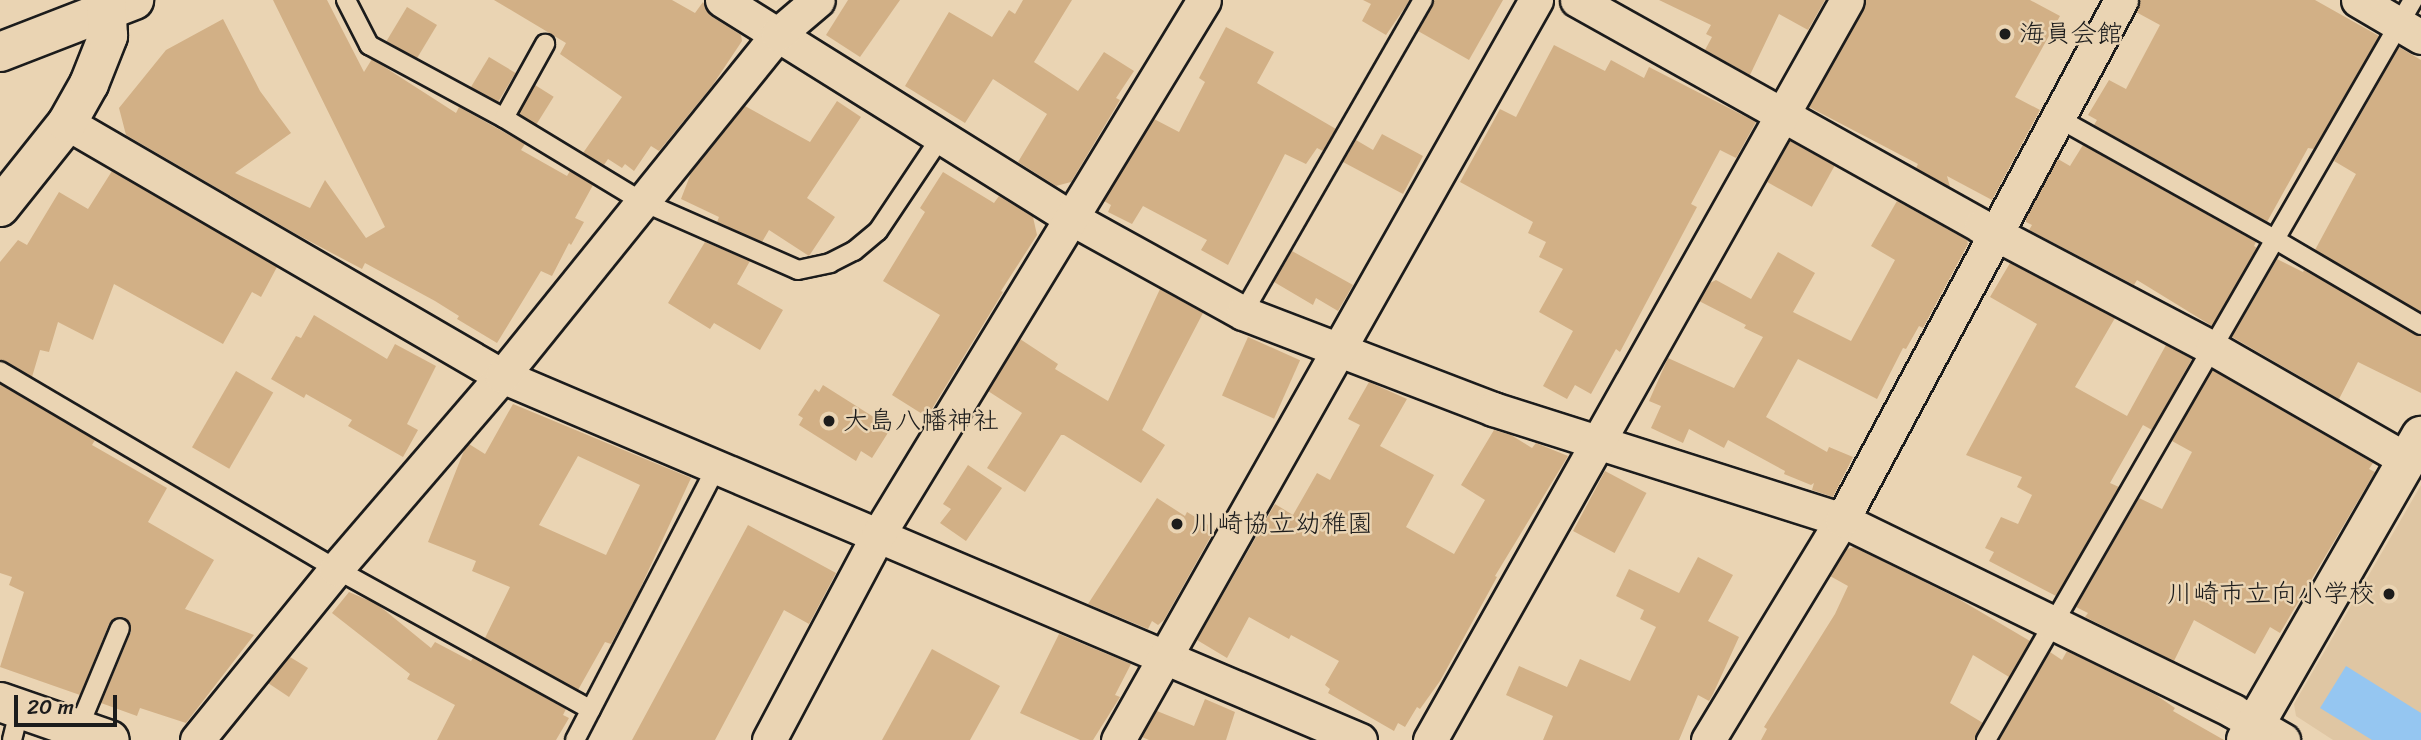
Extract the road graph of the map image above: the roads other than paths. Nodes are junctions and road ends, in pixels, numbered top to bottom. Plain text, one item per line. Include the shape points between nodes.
1 (346, 0) edge
2 (722, 0) edge
3 (818, 0) edge
4 (1204, 0) edge
5 (1423, 0) edge
6 (1536, 0) edge
7 (1577, 0) edge
8 (1847, 0) edge
9 (2121, 0) edge
10 (2358, 0) edge
11 (115, 4) edge
12 (2411, 20) edge
13 (778, 34) junction
14 (545, 44) dead end
15 (0, 52) edge
16 (1782, 114) junction
17 (504, 118) junction
18 (2058, 118) junction
19 (67, 123) junction
20 (941, 137) junction
21 (641, 201) junction
22 (0, 207) edge
23 (1071, 218) junction
24 (1997, 234) junction
25 (2276, 240) junction
26 (1243, 313) junction
27 (2421, 325) edge
28 (1337, 348) junction
29 (2212, 348) junction
30 (0, 371) edge
31 (502, 376) junction
32 (1596, 441) junction
33 (2414, 448) edge
34 (716, 468) junction
35 (1842, 520) junction
36 (878, 535) junction
37 (336, 569) junction
38 (2052, 624) junction
39 (120, 628) dead end
40 (1164, 656) junction
41 (591, 710) junction
42 (11, 717) edge
43 (94, 734) edge
44 (2261, 734) edge
45 (197, 740) edge
46 (575, 740) edge
47 (769, 740) edge
48 (1118, 740) edge
49 (1360, 740) edge
50 (1430, 740) edge
51 (1708, 740) edge
52 (1986, 740) edge

1 - 17 lane via 369,45
2 - 13 street
3 - 13 street
4 - 23 street
5 - 26 lane
6 - 28 street
7 - 16 street
8 - 16 street
9 - 18 street
10 - 12 street
11 - 15 street
11 - 19 street via 89,84
12 - 25 lane
13 - 20 street
13 - 21 street
14 - 17 lane
16 - 24 street
16 - 32 street
17 - 21 lane
18 - 24 street
18 - 25 lane
19 - 22 street
19 - 31 street
20 - 21 lane via 878,232 830,263 798,270
20 - 23 street
21 - 31 street
23 - 26 street
23 - 36 street
24 - 29 street
24 - 35 street
25 - 27 lane
25 - 29 lane
26 - 28 street
28 - 32 street via 1493,409
28 - 40 street
29 - 33 street
29 - 38 lane
30 - 37 lane
31 - 34 street
31 - 37 street
32 - 35 street
32 - 50 street
33 - 44 street
34 - 36 street
34 - 41 lane
35 - 38 street
35 - 51 street
36 - 40 street
36 - 47 street
37 - 41 lane
37 - 45 street
38 - 44 street
38 - 52 lane
39 - 43 lane
40 - 48 street
40 - 49 street
41 - 46 lane
42 - 43 street

